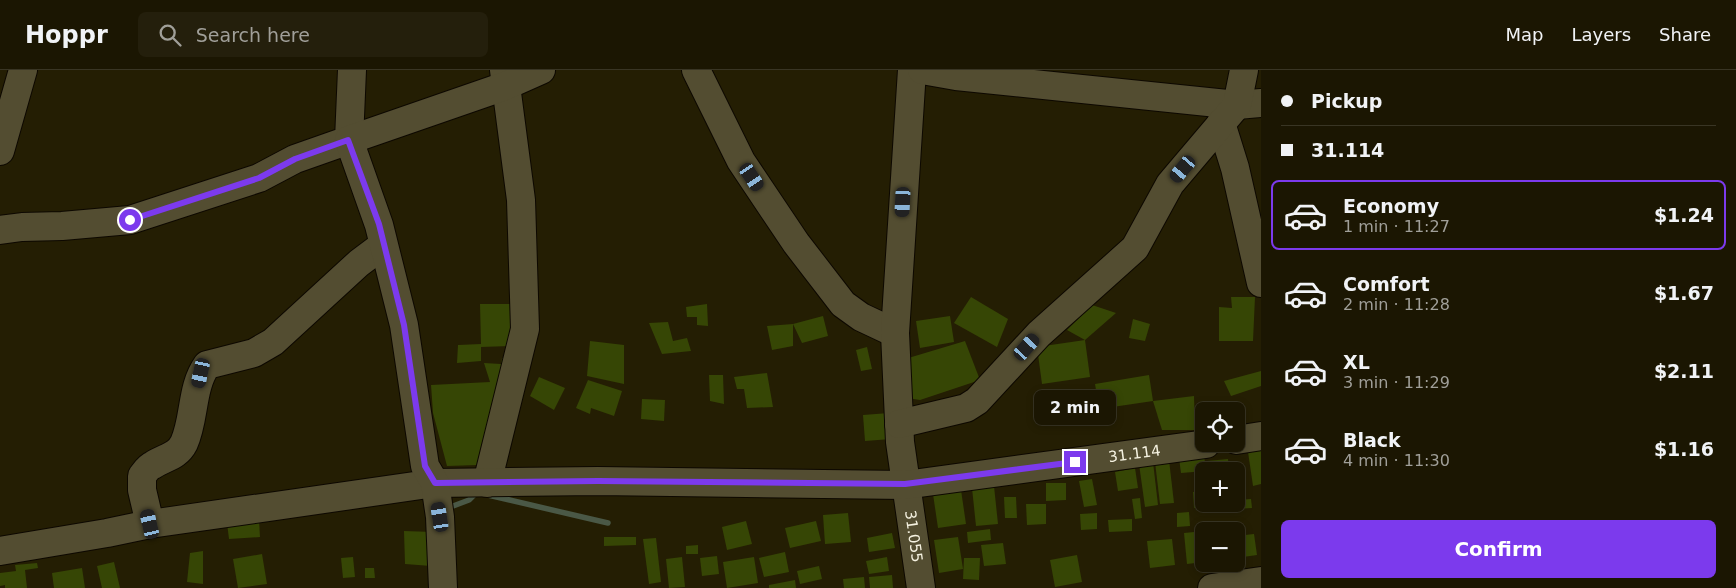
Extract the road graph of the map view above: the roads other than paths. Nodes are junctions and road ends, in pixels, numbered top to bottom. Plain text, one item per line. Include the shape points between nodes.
1 (23, 70) edge
2 (352, 70) edge
3 (541, 70) edge
4 (696, 70) edge
5 (912, 70) edge
6 (922, 70) edge
7 (1244, 70) edge
8 (504, 78) edge
9 (1240, 110) edge
10 (348, 140) junction
11 (0, 151) edge
12 (0, 230) edge
13 (383, 245) junction
14 (1261, 283) edge
15 (895, 333) junction
16 (899, 424) junction
17 (1261, 436) edge
18 (1245, 439) edge
19 (1195, 445) edge
20 (435, 483) junction
21 (487, 483) junction
22 (905, 484) junction
23 (150, 524) junction
24 (0, 551) edge
25 (1261, 581) edge
26 (443, 588) edge
27 (921, 588) edge
28 (1212, 588) edge

1 - 11 street
2 - 10 street
3 - 8 street
4 - 15 street via 741,160 796,243 843,304 861,317
5 - 15 street, 31.055
6 - 9 street
7 - 9 street
8 - 10 street
8 - 21 street via 521,200 525,328
9 - 14 street via 1235,168
9 - 16 street via 1170,184 1135,248 1039,334 977,401 966,408
10 - 12 street via 295,159 259,178 130,220
10 - 13 street via 379,224
13 - 20 street via 404,325 425,466
13 - 23 street via 358,262 273,342 254,353 207,365 201,373 184,443 177,454 151,465 142,476
15 - 16 street, 31.055
16 - 22 street, 31.055
17 - 18 street
19 - 22 street, 31.114
20 - 21 street, 31.114
20 - 23 street, 31.114
20 - 26 street
21 - 22 street, 31.114
22 - 27 street, 31.055
23 - 24 street, 31.114
25 - 28 street

